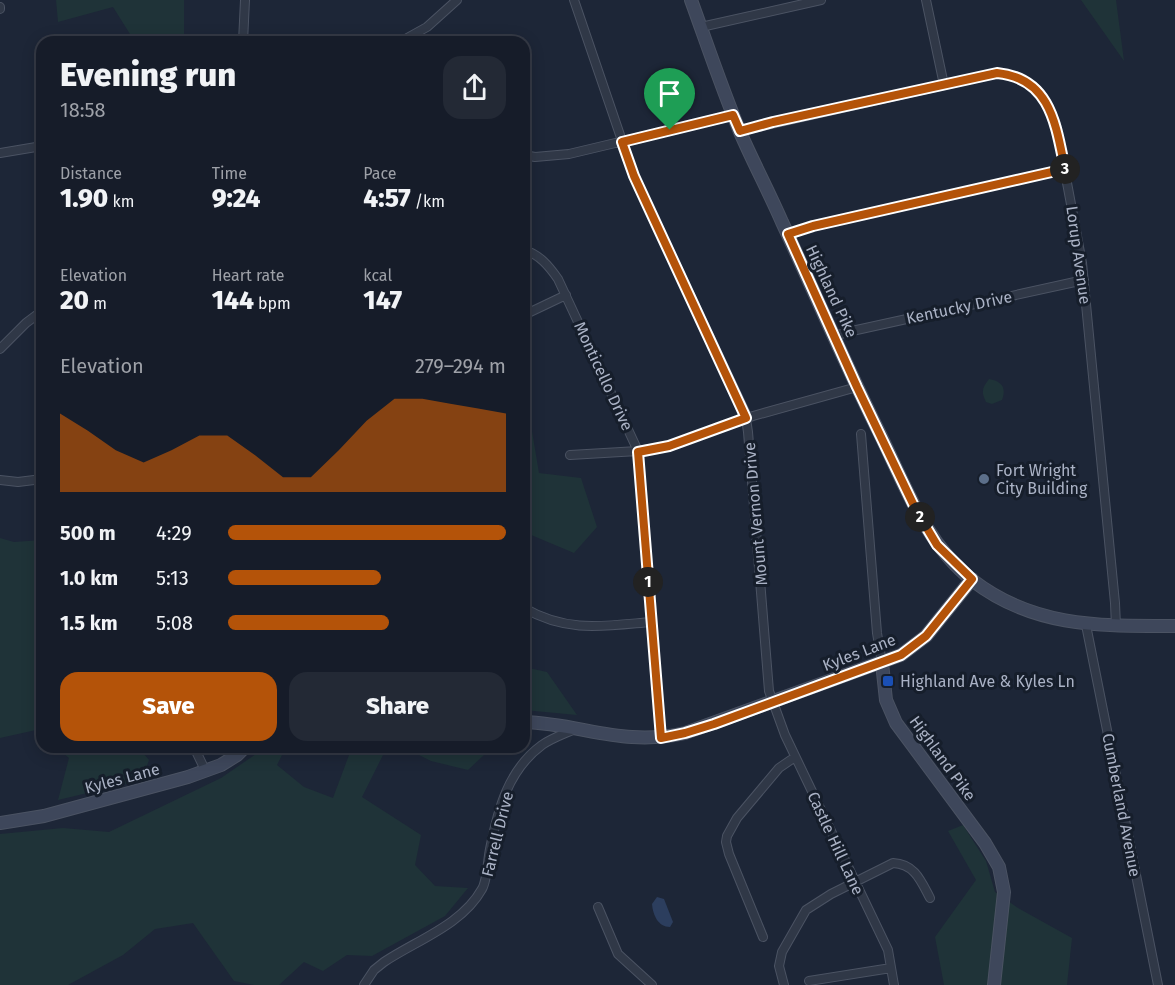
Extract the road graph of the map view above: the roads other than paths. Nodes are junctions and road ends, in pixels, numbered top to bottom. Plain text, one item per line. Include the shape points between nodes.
1 (245, 0) edge
2 (457, 0) edge
3 (574, 0) edge
4 (691, 0) edge
5 (821, 0) edge
6 (926, 0) edge
7 (701, 27) junction
8 (243, 36) edge
9 (411, 36) edge
10 (944, 85) junction
11 (733, 115) junction
12 (740, 131) junction
13 (622, 142) junction
14 (36, 147) edge
15 (0, 153) edge
16 (530, 155) edge
17 (1065, 169) junction
18 (788, 234) junction
19 (530, 252) edge
20 (1084, 280) junction
21 (566, 295) junction
22 (530, 312) edge
23 (36, 315) edge
24 (834, 336) junction
25 (0, 349) edge
26 (857, 387) junction
27 (746, 418) junction
28 (861, 434) dead end
29 (638, 452) junction
30 (570, 456) dead end
31 (0, 480) edge
32 (36, 480) edge
33 (972, 579) junction
34 (530, 611) edge
35 (651, 622) junction
36 (1086, 625) junction
37 (1116, 626) junction
38 (1175, 626) edge
39 (882, 663) junction
40 (772, 702) junction
41 (530, 722) edge
42 (576, 729) junction
43 (661, 738) junction
44 (197, 753) edge
45 (238, 753) edge
46 (795, 757) junction
47 (206, 772) junction
48 (0, 823) edge
49 (854, 882) junction
50 (930, 898) dead end
51 (598, 907) dead end
52 (763, 937) dead end
53 (891, 968) junction
54 (809, 981) dead end
55 (364, 985) edge
56 (652, 985) edge
57 (784, 985) edge
58 (894, 985) edge
59 (994, 985) edge
60 (1158, 985) edge

1 - 8 street
2 - 9 street
3 - 13 street, Mount Vernon Drive
4 - 7 main road, Highland Pike
5 - 7 street
6 - 10 street
7 - 11 main road, Highland Pike
10 - 12 street, Lorup Avenue
10 - 17 street, Lorup Avenue via 997,73 1026,81 1048,106 1056,124
11 - 12 main road, Highland Pike
11 - 13 street
12 - 18 main road, Highland Pike
13 - 16 street via 555,156
13 - 27 street, Mount Vernon Drive
14 - 15 street
17 - 18 street
17 - 20 street, Lorup Avenue
18 - 24 main road, Highland Pike
19 - 21 street, Monticello Drive via 543,261
20 - 24 street, Kentucky Drive
20 - 37 street, Lorup Avenue
21 - 22 street
21 - 29 street, Monticello Drive
23 - 25 street
24 - 26 main road, Highland Pike
26 - 27 street
26 - 33 main road, Highland Pike via 927,529 946,555
27 - 29 street via 669,446
27 - 40 street, Mount Vernon Drive
28 - 39 street, Highland Pike
29 - 30 street
29 - 35 street, Monticello Drive
31 - 32 street
33 - 36 main road via 1030,612
33 - 39 main road, Kyles Lane via 917,644
34 - 35 street via 553,622 581,627
35 - 43 street, Monticello Drive
36 - 37 main road
36 - 60 street, Cumberland Avenue
37 - 38 main road
39 - 40 main road, Kyles Lane
39 - 59 main road, Highland Pike via 886,700 896,723 999,867 1004,892
40 - 43 main road, Kyles Lane
40 - 46 street, Castle Hill Lane
41 - 42 main road, Kyles Lane
42 - 43 main road, Kyles Lane via 618,737
42 - 55 street, Farrell Drive via 543,744 512,779 500,807 484,887 467,910 384,962
44 - 47 street
45 - 47 main road, Kyles Lane
46 - 49 street, Castle Hill Lane
46 - 52 street via 779,768 727,836 729,854
47 - 48 main road, Kyles Lane via 44,816
49 - 50 street via 889,864 900,863 912,869
49 - 53 street, Castle Hill Lane via 888,951
49 - 57 street via 813,904 802,915 782,952 779,966
51 - 56 street via 618,954
53 - 54 street
53 - 58 street, Castle Hill Lane

